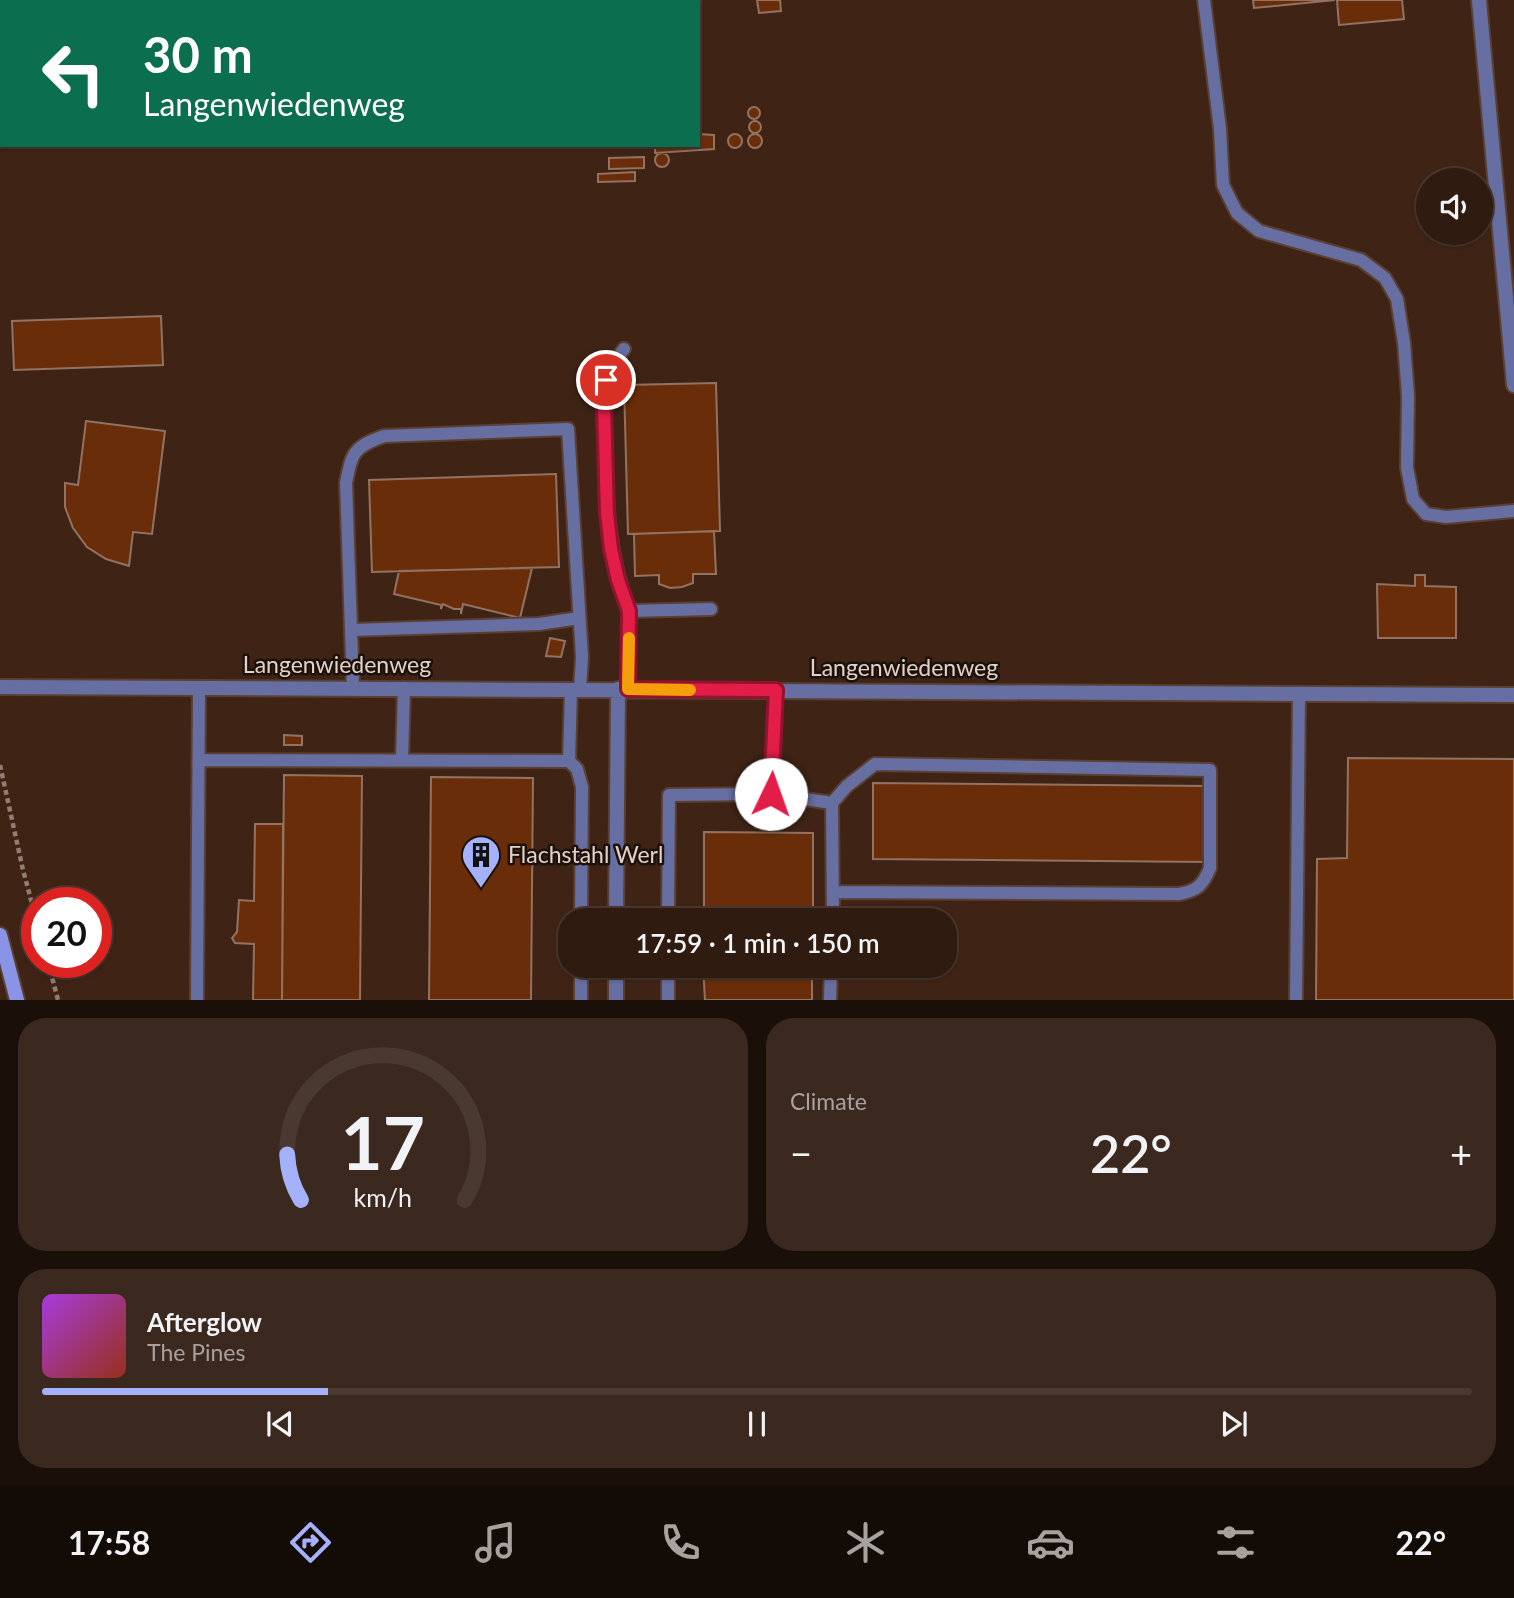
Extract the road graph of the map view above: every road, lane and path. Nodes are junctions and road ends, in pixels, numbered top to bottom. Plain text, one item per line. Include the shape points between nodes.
1 (1204, 0) edge
2 (1479, 0) edge
3 (624, 348) dead end
4 (1514, 385) edge
5 (1514, 511) edge
6 (711, 609) dead end
7 (629, 611) junction
8 (579, 618) junction
9 (352, 630) junction
10 (0, 687) edge
11 (199, 687) junction
12 (353, 688) junction
13 (404, 688) junction
14 (576, 689) junction
15 (623, 689) junction
16 (776, 690) junction
17 (1299, 694) junction
18 (1514, 695) edge
19 (199, 760) junction
20 (402, 760) junction
21 (569, 761) junction
22 (0, 765) edge
23 (771, 794) junction
24 (832, 803) junction
25 (28, 887) edge
26 (835, 892) junction
27 (582, 908) edge
28 (617, 908) edge
29 (668, 908) edge
30 (834, 908) edge
31 (0, 936) edge
32 (52, 978) edge
33 (581, 978) edge
34 (616, 978) edge
35 (668, 978) edge
36 (831, 978) edge
37 (17, 999) edge
38 (58, 999) edge
39 (197, 999) edge
40 (581, 999) edge
41 (616, 999) edge
42 (668, 999) edge
43 (830, 999) edge
44 (1296, 999) edge

1 - 5 lane via 1223,185 1237,213 1259,231 1361,260 1385,278 1397,299 1404,343 1407,468 1413,499 1426,514 1446,517
2 - 4 street
3 - 7 lane via 606,380 604,405 611,549
6 - 7 lane
7 - 15 lane
8 - 9 lane via 539,624
8 - 9 lane via 568,429 384,436 362,444 351,456 346,484
8 - 14 lane via 582,657
9 - 12 lane
10 - 11 street, Langenwiedenweg
11 - 12 street, Langenwiedenweg
11 - 19 lane
12 - 13 street, Langenwiedenweg
13 - 14 street, Langenwiedenweg
13 - 20 lane
14 - 15 street, Langenwiedenweg
14 - 21 lane
15 - 16 street, Langenwiedenweg
15 - 28 street
16 - 17 street, Langenwiedenweg
16 - 23 lane
17 - 18 street, Langenwiedenweg
17 - 44 lane
19 - 20 lane
19 - 39 lane
20 - 21 lane
21 - 27 lane via 577,769 582,787
22 - 25 path
23 - 24 lane
23 - 29 lane via 669,795
24 - 26 lane
24 - 26 lane via 875,764 1210,770 1210,867 1205,882 1194,892
26 - 30 lane
31 - 37 street
32 - 38 path
33 - 40 lane
34 - 41 street
35 - 42 lane
36 - 43 lane

